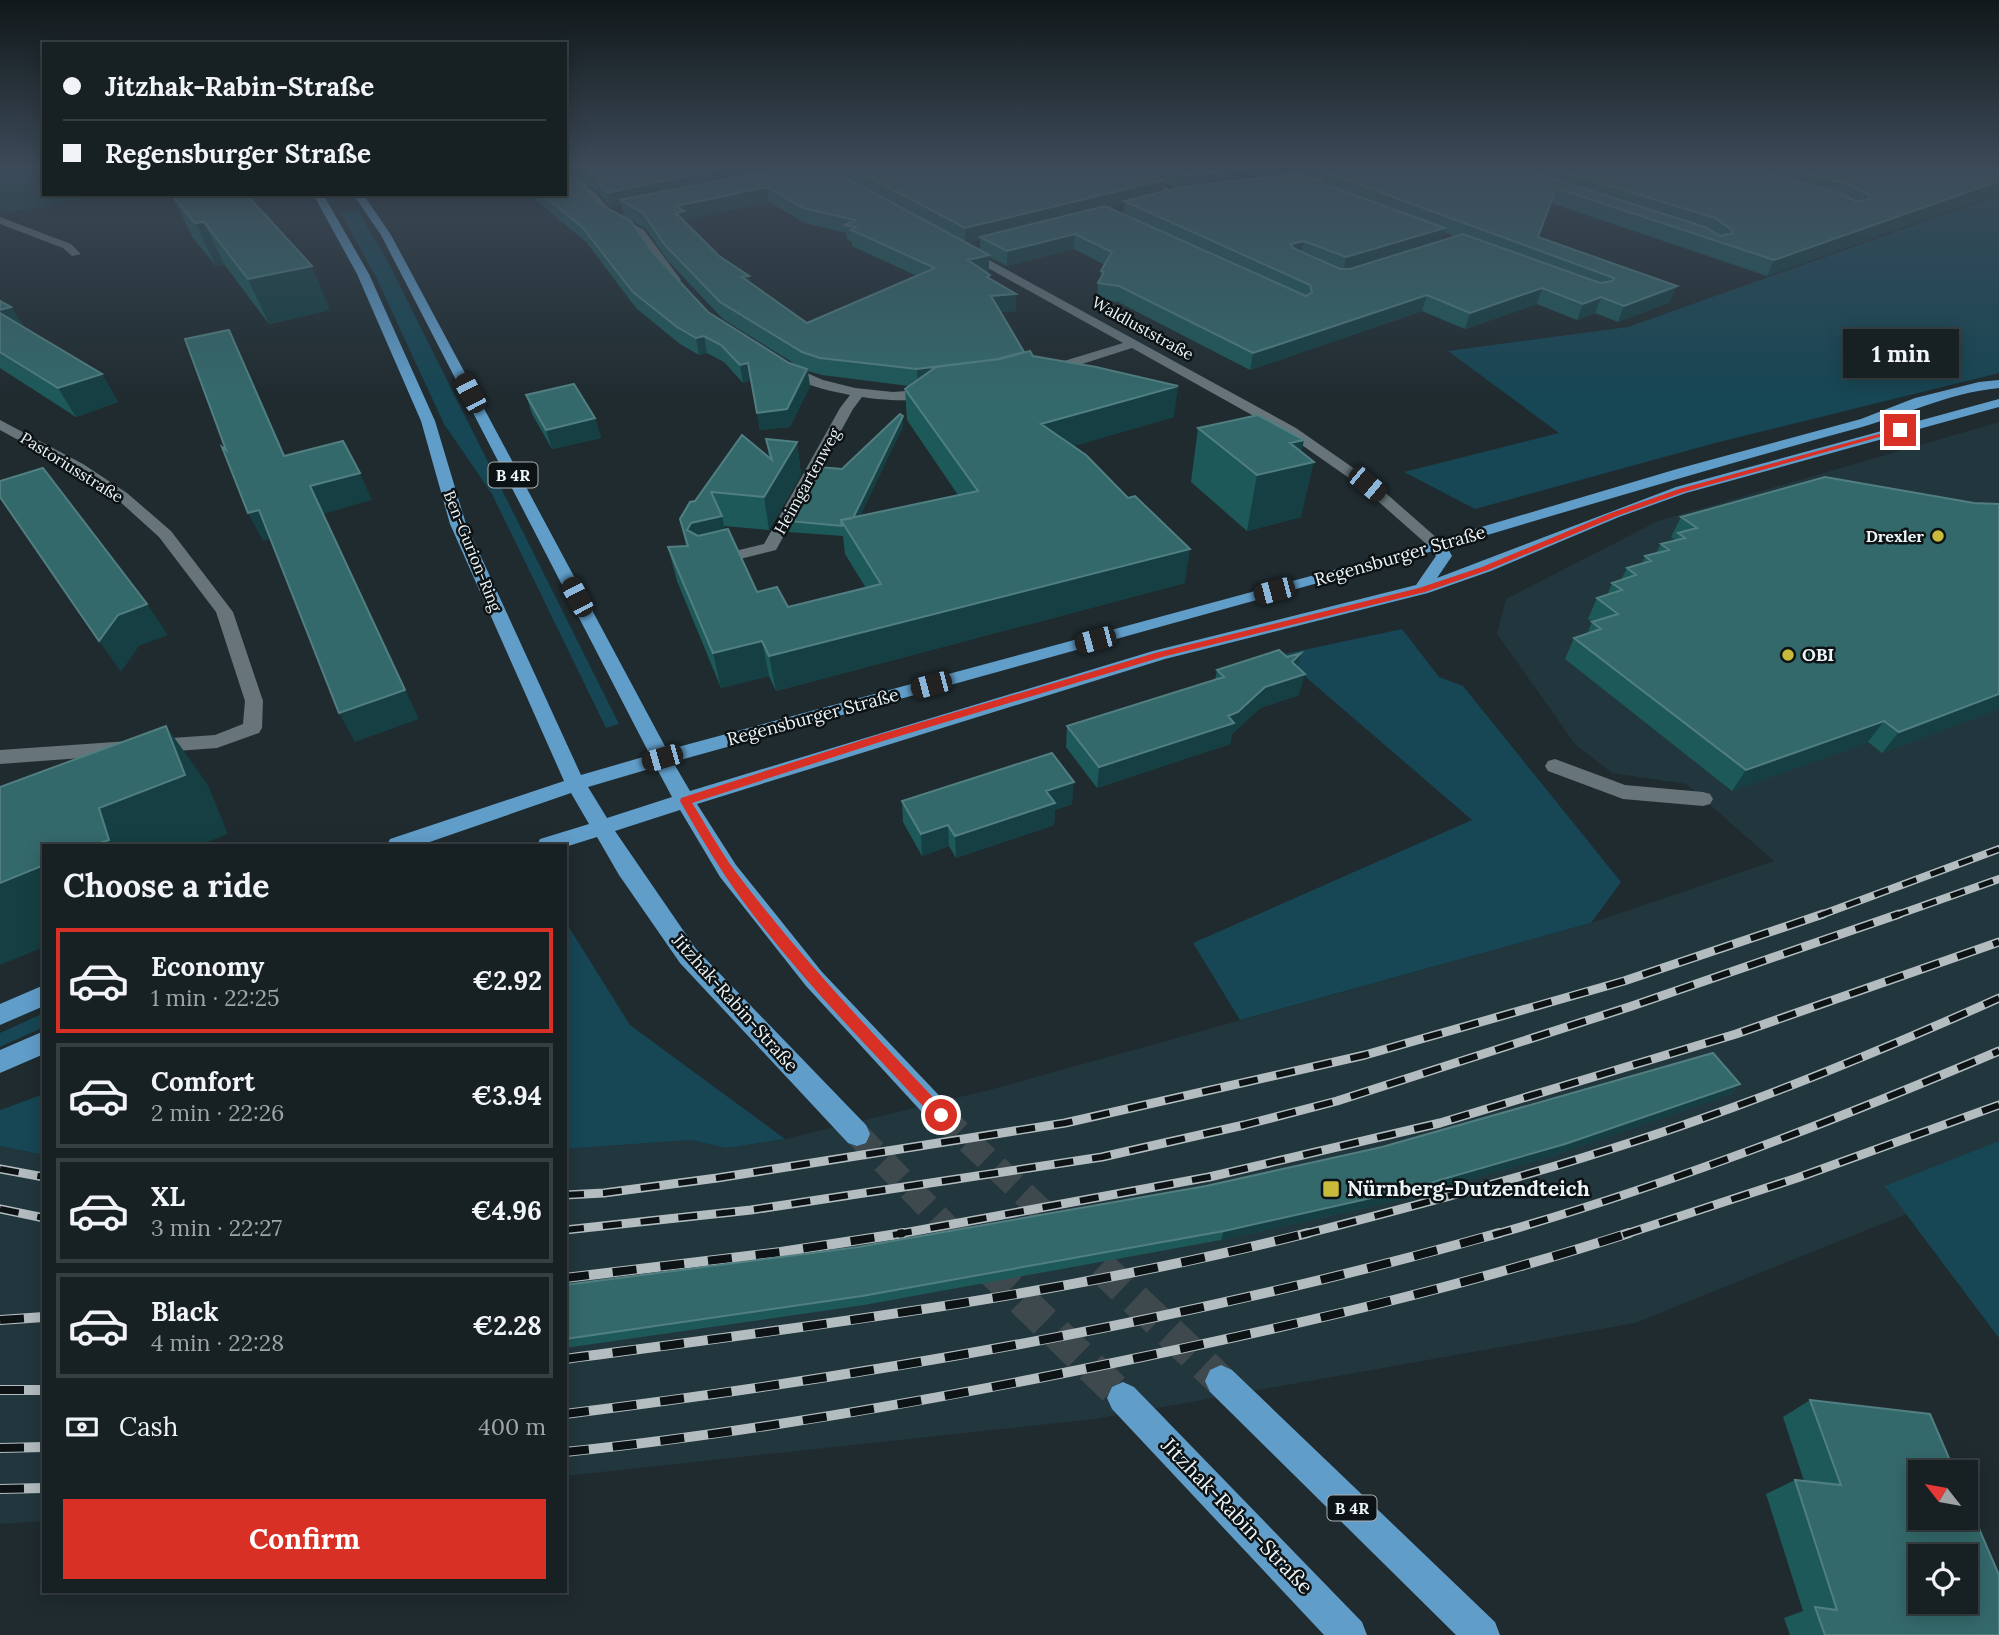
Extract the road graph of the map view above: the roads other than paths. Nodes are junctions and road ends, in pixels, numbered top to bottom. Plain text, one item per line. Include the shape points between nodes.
1 (60, 243) edge
2 (346, 243) edge
3 (390, 243) edge
4 (648, 243) edge
5 (952, 244) edge
6 (976, 247) edge
7 (963, 250) junction
8 (76, 254) dead end
9 (682, 289) edge
10 (1134, 344) junction
11 (777, 363) edge
12 (1036, 373) edge
13 (1999, 384) edge
14 (946, 391) edge
15 (858, 394) junction
16 (1999, 403) edge
17 (1, 425) edge
18 (1438, 546) junction
19 (705, 562) edge
20 (1422, 590) junction
21 (251, 728) junction
22 (251, 748) dead end
23 (0, 757) edge
24 (662, 758) junction
25 (1555, 766) dead end
26 (576, 784) junction
27 (1703, 799) dead end
28 (685, 801) junction
29 (601, 828) junction
30 (401, 844) edge
31 (551, 844) edge
32 (42, 996) edge
33 (0, 1015) edge
34 (42, 1043) edge
35 (0, 1062) edge
36 (941, 1115) tunnel mouth
37 (858, 1135) tunnel mouth
38 (1221, 1381) tunnel mouth
39 (1123, 1398) tunnel mouth
40 (1349, 1635) edge
41 (1482, 1635) edge

1 - 8 street
2 - 26 main road, Ben-Gurion-Ring via 421,404 458,524 549,734
3 - 24 main road, B 4R
4 - 9 street
5 - 7 street, Waldluststraße
6 - 7 street
7 - 10 street, Waldluststraße
10 - 12 street
10 - 18 street, Waldluststraße via 1321,451
11 - 15 street via 798,375
13 - 18 main road, Regensburger Straße via 1920,401 1866,422 1682,471
14 - 15 street
15 - 19 street, Heimgartenweg via 770,547
16 - 20 main road, Regensburger Straße via 1681,490
17 - 21 street, Pastoriusstraße via 122,496 166,534 224,612 254,701
18 - 20 main road via 1442,562
18 - 24 main road, Regensburger Straße
20 - 28 main road, Regensburger Straße via 1159,655
21 - 22 street, Pastoriusstraße
21 - 23 street via 217,741
24 - 26 main road, Regensburger Straße
24 - 28 main road, B 4R
25 - 27 street via 1623,792
26 - 29 main road, Ben-Gurion-Ring
26 - 30 main road, Regensburger Straße
28 - 29 main road, Regensburger Straße
28 - 36 main road, B 4R via 772,928
29 - 31 main road, Regensburger Straße
29 - 37 main road, Jitzhak-Rabin-Straße via 688,956
32 - 33 main road
34 - 35 main road
38 - 41 main road, B 4R
39 - 40 main road, Jitzhak-Rabin-Straße

